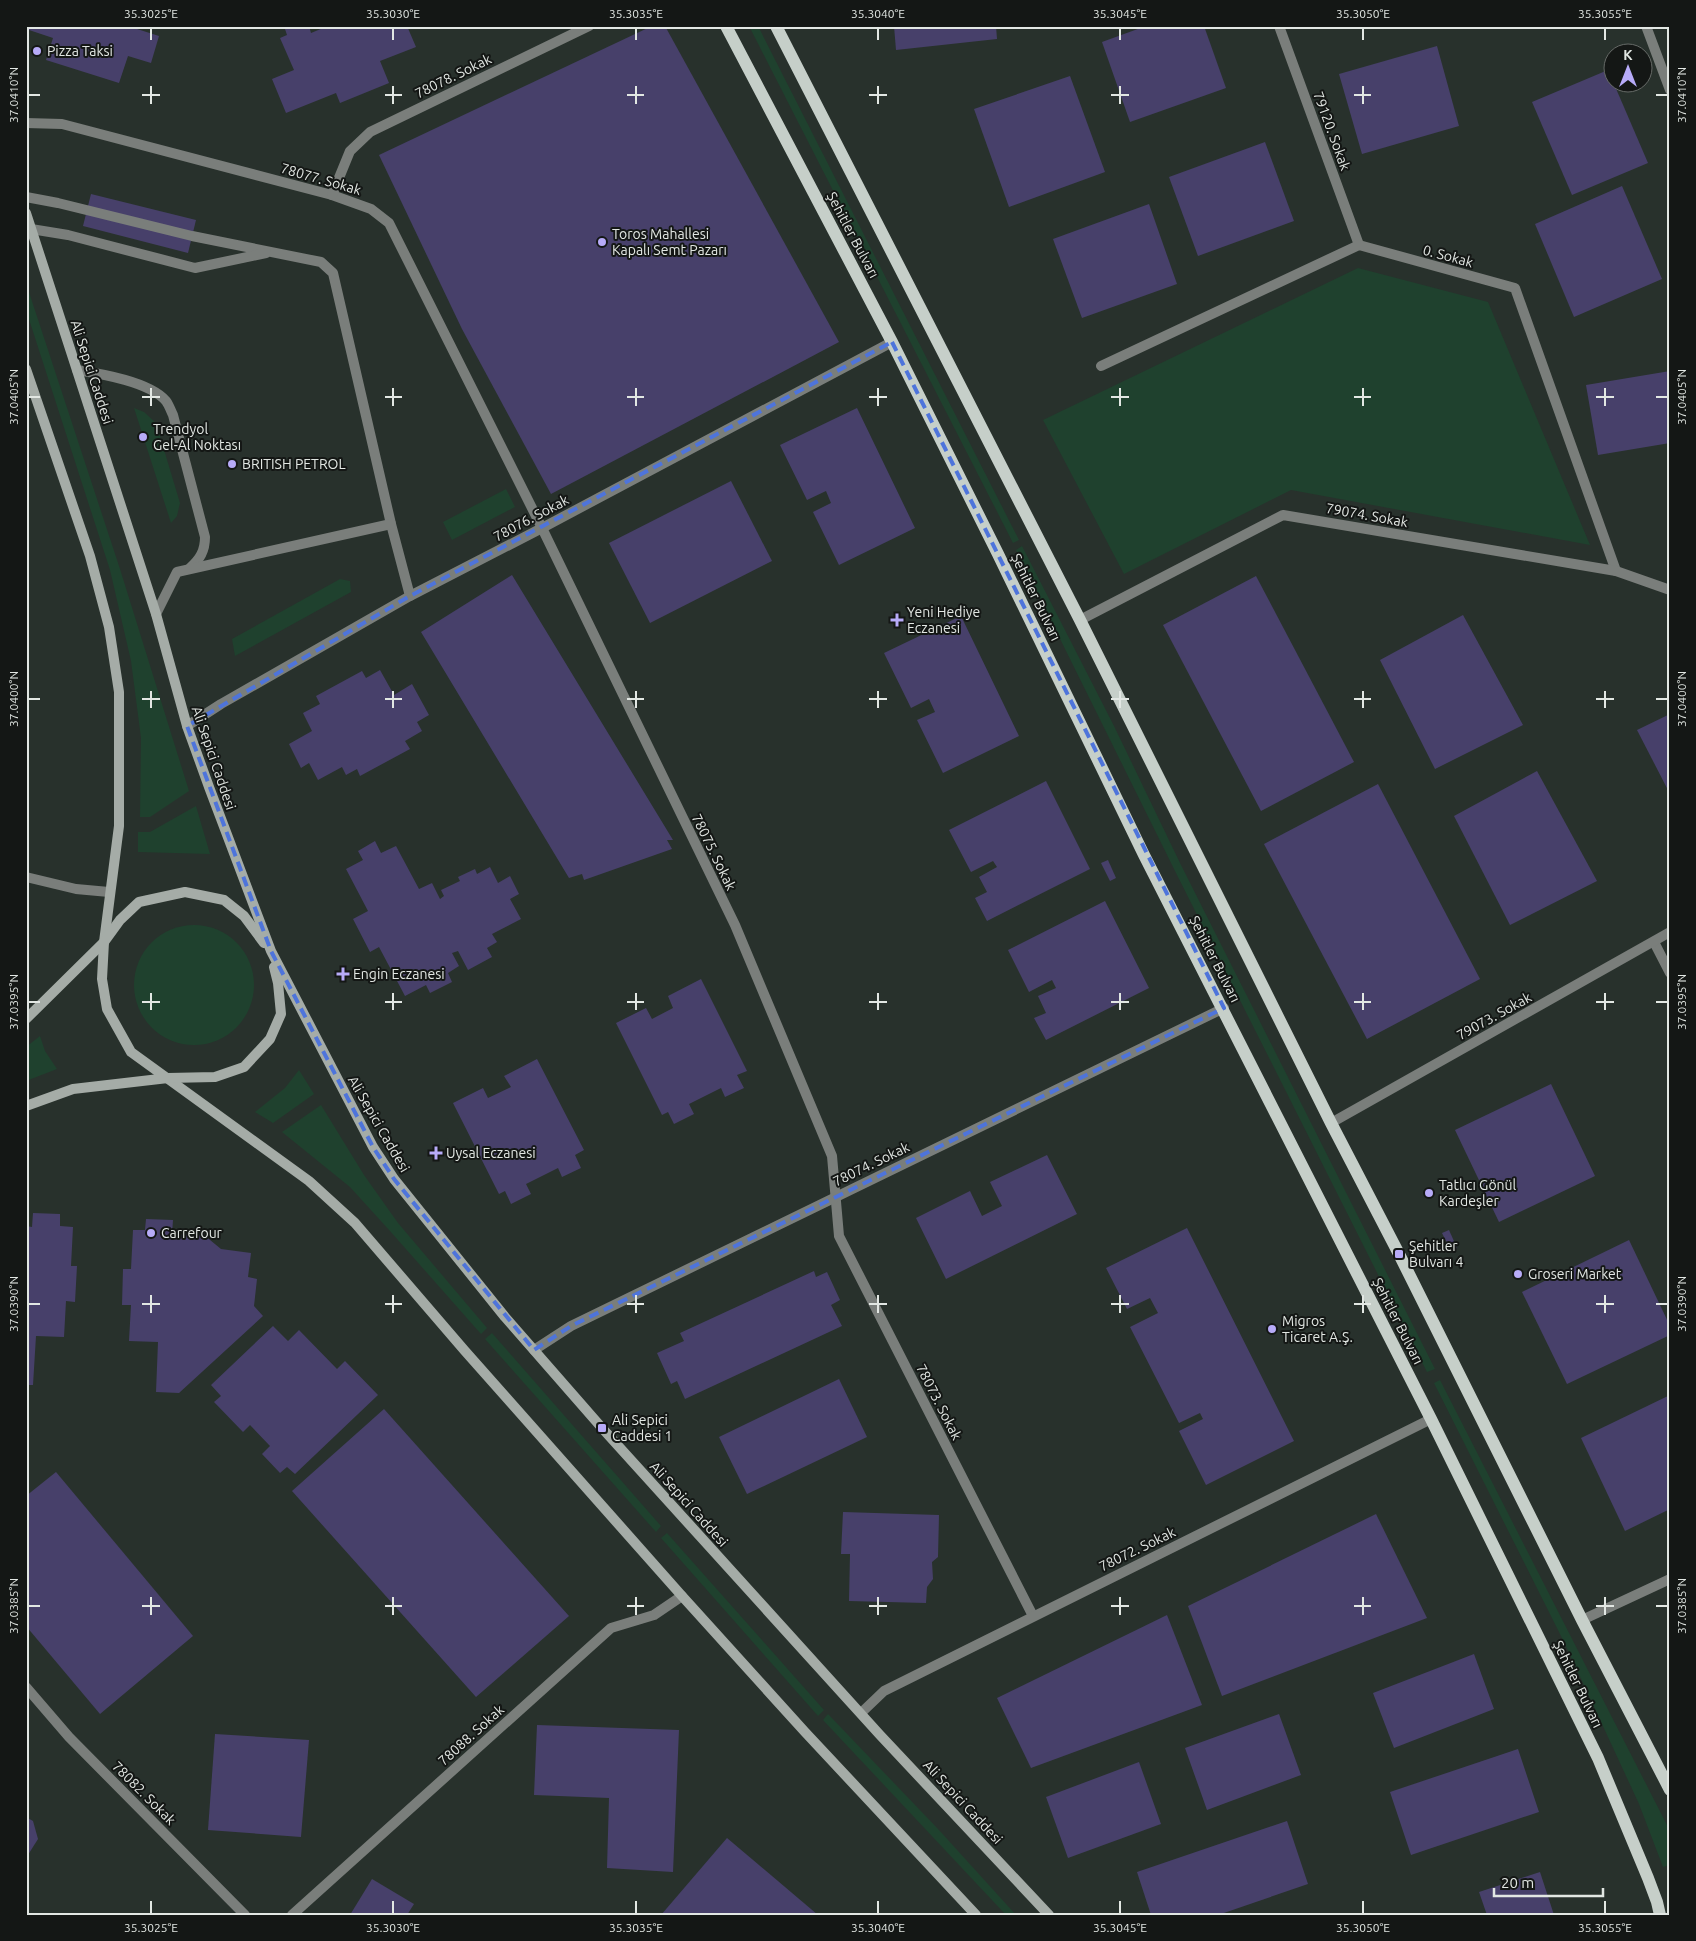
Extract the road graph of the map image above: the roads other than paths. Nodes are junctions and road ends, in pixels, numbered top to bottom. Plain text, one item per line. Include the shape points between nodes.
1 (589, 26) edge
2 (726, 26) edge
3 (776, 26) edge
4 (1279, 26) edge
5 (1646, 26) edge
6 (1670, 90) edge
7 (26, 123) edge
8 (332, 195) junction
9 (26, 197) edge
10 (26, 213) edge
11 (31, 229) junction
12 (1359, 246) junction
13 (272, 252) junction
14 (892, 342) junction
15 (1101, 366) dead end
16 (26, 369) edge
17 (77, 370) junction
18 (391, 524) junction
19 (542, 528) junction
20 (190, 568) junction
21 (1616, 571) junction
22 (1670, 590) edge
23 (410, 596) junction
24 (156, 614) junction
25 (1080, 620) junction
26 (187, 726) junction
27 (26, 877) edge
28 (109, 892) junction
29 (1670, 932) edge
30 (104, 942) junction
31 (1654, 942) junction
32 (271, 952) junction
33 (1670, 973) edge
34 (1224, 1008) junction
35 (26, 1019) edge
36 (168, 1078) junction
37 (26, 1106) edge
38 (1330, 1122) junction
39 (834, 1197) junction
40 (534, 1350) junction
41 (1431, 1419) junction
42 (1670, 1580) edge
43 (682, 1596) junction
44 (1033, 1616) junction
45 (1582, 1620) junction
46 (26, 1687) edge
47 (860, 1712) junction
48 (1670, 1790) edge
49 (245, 1915) edge
50 (292, 1915) edge
51 (976, 1915) edge
52 (1049, 1915) edge
53 (1660, 1915) edge

1 - 8 street, 78078. Sokak via 370,132 350,151
2 - 14 main road, Şehitler Bulvarı
3 - 25 main road, Şehitler Bulvarı
4 - 12 street, 79120. Sokak
5 - 6 street
7 - 8 street, 78077. Sokak via 62,124
8 - 19 street, 78077. Sokak via 371,209 390,223
9 - 13 street
10 - 11 main road, Ali Sepici Caddesi
11 - 13 street via 68,235 195,268
11 - 17 main road, Ali Sepici Caddesi
12 - 15 street
12 - 21 street, 0. Sokak via 1515,288
13 - 18 street via 321,262 333,273
14 - 19 street, 78076. Sokak
14 - 34 main road, Şehitler Bulvarı via 1144,855
16 - 28 main road via 90,556 109,628 119,692 120,749 119,826
17 - 20 street via 114,376 156,392 167,402 205,537 202,555
17 - 24 main road, Ali Sepici Caddesi
18 - 20 street
18 - 23 street
19 - 23 street, 78076. Sokak
19 - 39 street, 78075. Sokak via 734,926 832,1156
20 - 24 street via 177,572
21 - 22 street, 79074. Sokak
21 - 25 street, 79074. Sokak via 1283,515
23 - 26 street, 78076. Sokak
24 - 26 main road, Ali Sepici Caddesi
25 - 38 main road, Şehitler Bulvarı
26 - 32 main road, Ali Sepici Caddesi
27 - 28 street via 76,889
28 - 30 main road
29 - 31 street, 79073. Sokak
30 - 32 main road via 120,920 140,902 184,892 224,900 244,916
30 - 35 main road
30 - 36 main road via 102,979 107,1009 131,1052
31 - 33 street
31 - 38 street, 79073. Sokak
32 - 36 main road via 281,1014 270,1039 244,1067 215,1077
32 - 40 main road, Ali Sepici Caddesi via 373,1147 400,1186
34 - 39 street, 78074. Sokak
34 - 41 main road, Şehitler Bulvarı
36 - 37 main road via 73,1089
36 - 43 main road via 309,1181 355,1223
38 - 45 main road, Şehitler Bulvarı
39 - 40 street, 78074. Sokak via 571,1326
39 - 44 street, 78073. Sokak via 839,1236
40 - 47 main road, Ali Sepici Caddesi
41 - 44 street, 78072. Sokak
41 - 53 main road, Şehitler Bulvarı via 1598,1758
42 - 45 street
43 - 50 street, 78088. Sokak via 654,1615 611,1628
43 - 51 main road
44 - 47 street, 78072. Sokak via 884,1691
45 - 48 main road, Şehitler Bulvarı
46 - 49 street, 78082. Sokak via 69,1737
47 - 52 main road, Ali Sepici Caddesi

